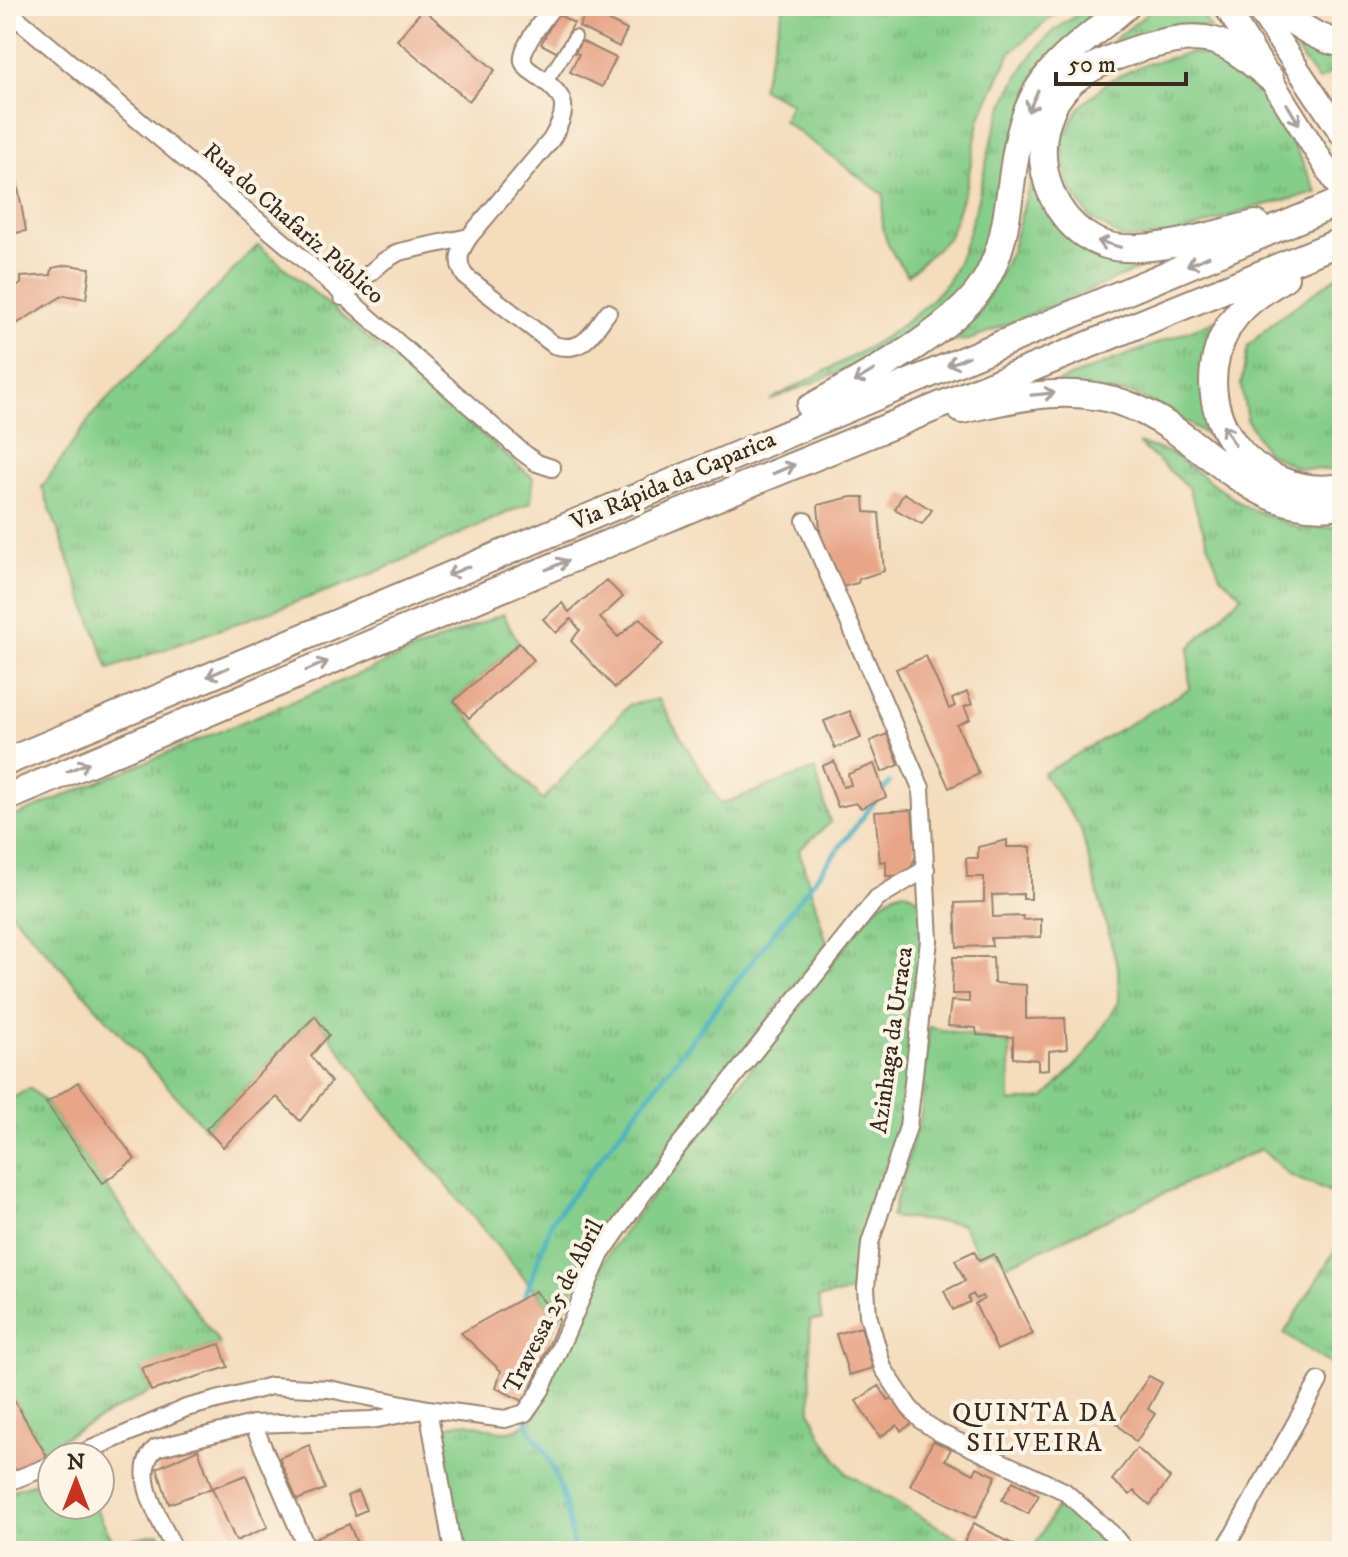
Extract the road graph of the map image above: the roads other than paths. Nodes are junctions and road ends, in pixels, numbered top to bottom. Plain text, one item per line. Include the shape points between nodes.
1 (553, 6) edge
2 (1126, 6) edge
3 (1225, 6) edge
4 (1256, 6) edge
5 (1271, 6) edge
6 (6, 9) edge
7 (575, 37) dead end
8 (1342, 43) edge
9 (1270, 78) junction
10 (546, 82) junction
11 (1342, 135) edge
12 (1335, 201) edge
13 (469, 237) junction
14 (1341, 241) edge
15 (342, 297) junction
16 (608, 312) dead end
17 (885, 428) junction
18 (730, 456) junction
19 (552, 468) dead end
20 (1342, 487) edge
21 (1342, 505) edge
22 (805, 521) dead end
23 (6, 762) edge
24 (6, 798) edge
25 (926, 869) junction
26 (1319, 1381) dead end
27 (428, 1409) junction
28 (253, 1424) junction
29 (110, 1441) edge
30 (36, 1471) edge
31 (6, 1483) edge
32 (175, 1551) edge
33 (308, 1551) edge
34 (453, 1551) edge
35 (1126, 1551) edge
36 (1224, 1551) edge

1 - 10 street via 524,50 527,69
2 -> 18 highway via 1071,52 1038,90 1020,137 996,260 961,311 910,348
3 - 9 main road
4 - 11 main road
5 - 8 highway via 1331,42
6 - 15 street, Rua do Chafariz Público
7 - 10 street
9 -> 12 main road via 1315,151
12 -> 9 highway via 1128,249 1088,236 1059,208 1049,190 1043,172 1046,124 1071,82 1094,65 1194,37 1225,43
10 - 13 street via 561,96 562,122
12 -> 18 highway, Via Rápida da Caparica
13 - 15 street via 399,252
13 - 16 street via 458,261 465,276 554,345 575,348
14 - 17 highway, Via Rápida da Caparica
20 -> 14 highway via 1300,488 1257,469 1224,427 1213,385 1221,342 1238,313
15 - 19 street, Rua do Chafariz Público via 521,451
17 -> 21 highway via 1022,396 1094,396 1130,405 1164,422 1277,500 1314,507
24 -> 17 highway, Via Rápida da Caparica
18 -> 23 highway, Via Rápida da Caparica
22 - 25 street, Azinhaga da Urraca via 921,788
25 - 27 street, Travessa 25 de Abril via 877,898 665,1163 601,1254 541,1390 525,1413 505,1419
25 - 35 street, Azinhaga da Urraca via 929,940 908,1127 867,1267 868,1315 879,1355 897,1390 922,1421 1064,1491
26 - 36 street
27 - 28 street via 372,1420
27 - 29 street, Travessa 25 de Abril via 329,1389 271,1386 186,1408
27 - 34 street
28 - 32 street via 160,1447 149,1456 144,1479
28 - 33 street
30 - 31 street

